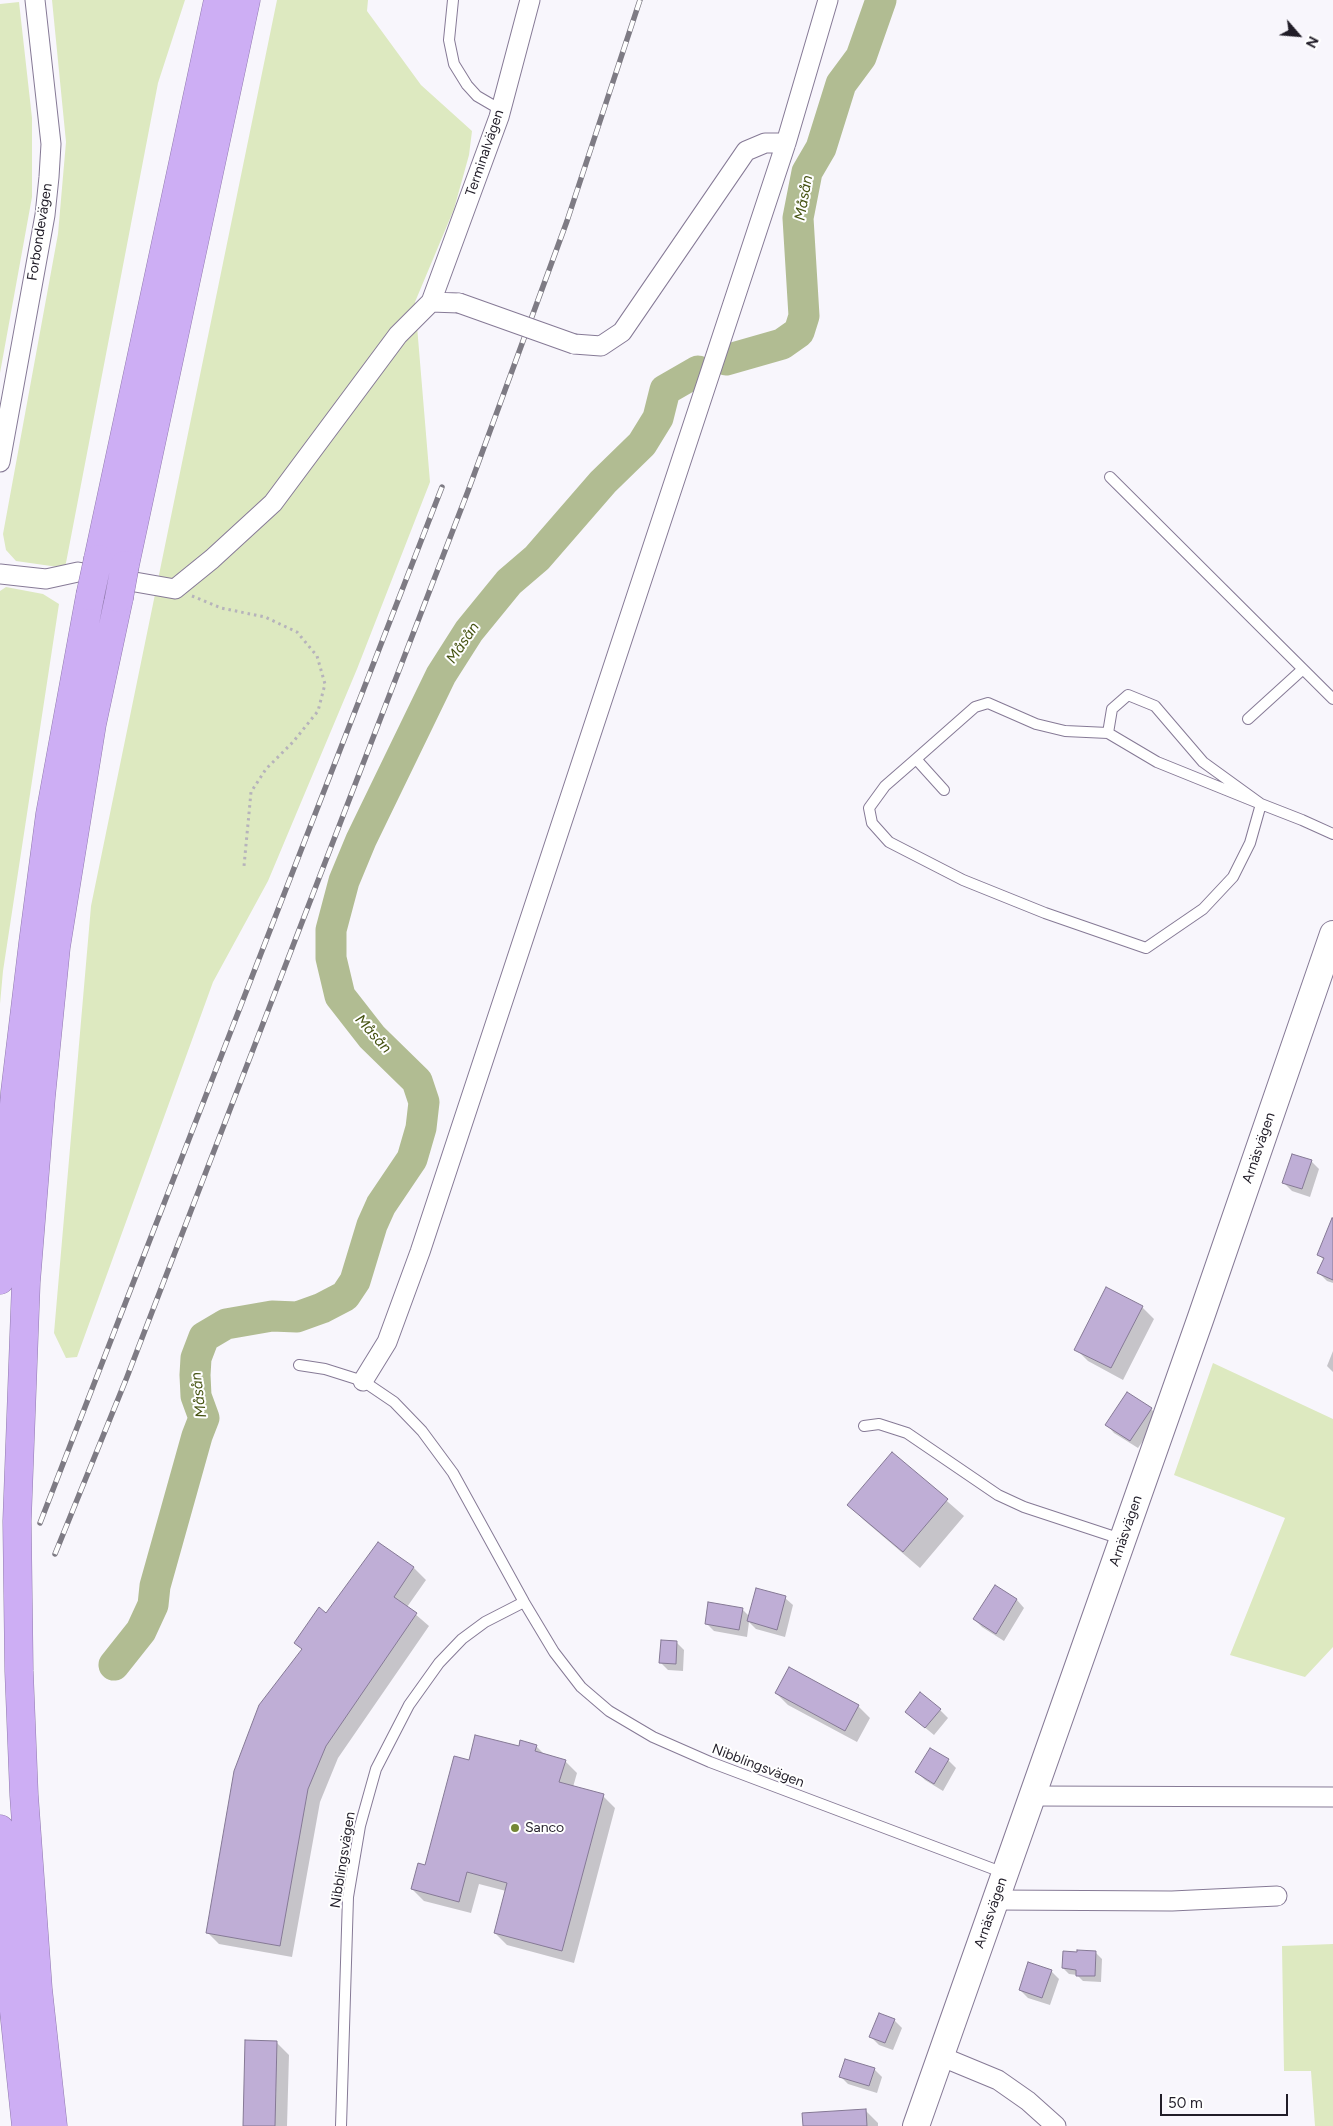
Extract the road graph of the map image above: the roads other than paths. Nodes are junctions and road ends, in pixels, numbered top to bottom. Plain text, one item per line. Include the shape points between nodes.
1 (35, 0) edge
2 (218, 0) edge
3 (246, 0) edge
4 (453, 0) edge
5 (530, 0) edge
6 (828, 0) edge
7 (501, 110) junction
8 (786, 143) junction
9 (431, 302) junction
10 (0, 462) edge
11 (1110, 477) dead end
12 (0, 574) edge
13 (1303, 669) junction
14 (1333, 699) edge
15 (1248, 719) dead end
16 (1108, 733) junction
17 (916, 759) junction
18 (944, 790) dead end
19 (1261, 804) junction
20 (1333, 834) edge
21 (1333, 934) edge
22 (0, 1280) edge
23 (298, 1365) dead end
24 (363, 1381) junction
25 (864, 1426) dead end
26 (1122, 1540) junction
27 (524, 1602) junction
28 (1032, 1796) junction
29 (1333, 1797) edge
30 (0, 1829) edge
31 (1005, 1874) junction
32 (1277, 1896) dead end
33 (996, 1900) junction
34 (940, 2056) junction
35 (26, 2126) edge
36 (53, 2126) edge
37 (340, 2126) edge
38 (916, 2126) edge
39 (1056, 2126) edge

1 - 10 street, Forbondevägen via 51,144 49,176 45,215
2 - 22 highway, bridge via 90,596 50,814 15,1092
3 - 36 highway, bridge via 89,742 56,947 41,1096 26,1282 17,1522 24,1795
4 - 7 lane via 449,40 454,64 477,96
5 - 7 street, Terminalvägen
6 - 8 street
7 - 9 street, Terminalvägen
8 - 9 street, bridge via 765,143 746,151 622,332 601,346 574,344 459,303
8 - 24 street via 420,1252 387,1342
9 - 12 street via 398,336 273,503 175,589 78,572 46,579
11 - 13 lane
13 - 14 lane
13 - 15 lane
16 - 17 lane via 1065,731 1036,724 988,703 974,707
16 - 19 lane via 1157,762
16 - 19 lane via 1112,709 1128,695 1155,706 1203,762
17 - 18 lane
17 - 19 lane via 885,786 869,808 872,823 889,842 963,880 1044,913 1146,948 1203,909 1233,877 1250,843
19 - 20 lane
21 - 26 street, Arnäsvägen
23 - 24 lane, Nibblingsvägen via 325,1369
24 - 27 lane, Nibblingsvägen via 394,1402 422,1431 453,1474
25 - 26 lane via 878,1424 907,1433 998,1495
26 - 28 street, Arnäsvägen
27 - 31 lane, Nibblingsvägen via 554,1652 581,1687 609,1711 653,1737 710,1762
27 - 37 lane, Nibblingsvägen via 485,1622 462,1639 439,1663 409,1705 376,1769 360,1826 348,1897
28 - 29 street
28 - 31 street, Arnäsvägen
30 - 35 highway
31 - 33 street, Arnäsvägen
32 - 33 street via 1172,1901
33 - 34 street, Arnäsvägen
34 - 38 street, Arnäsvägen
34 - 39 street via 998,2080

